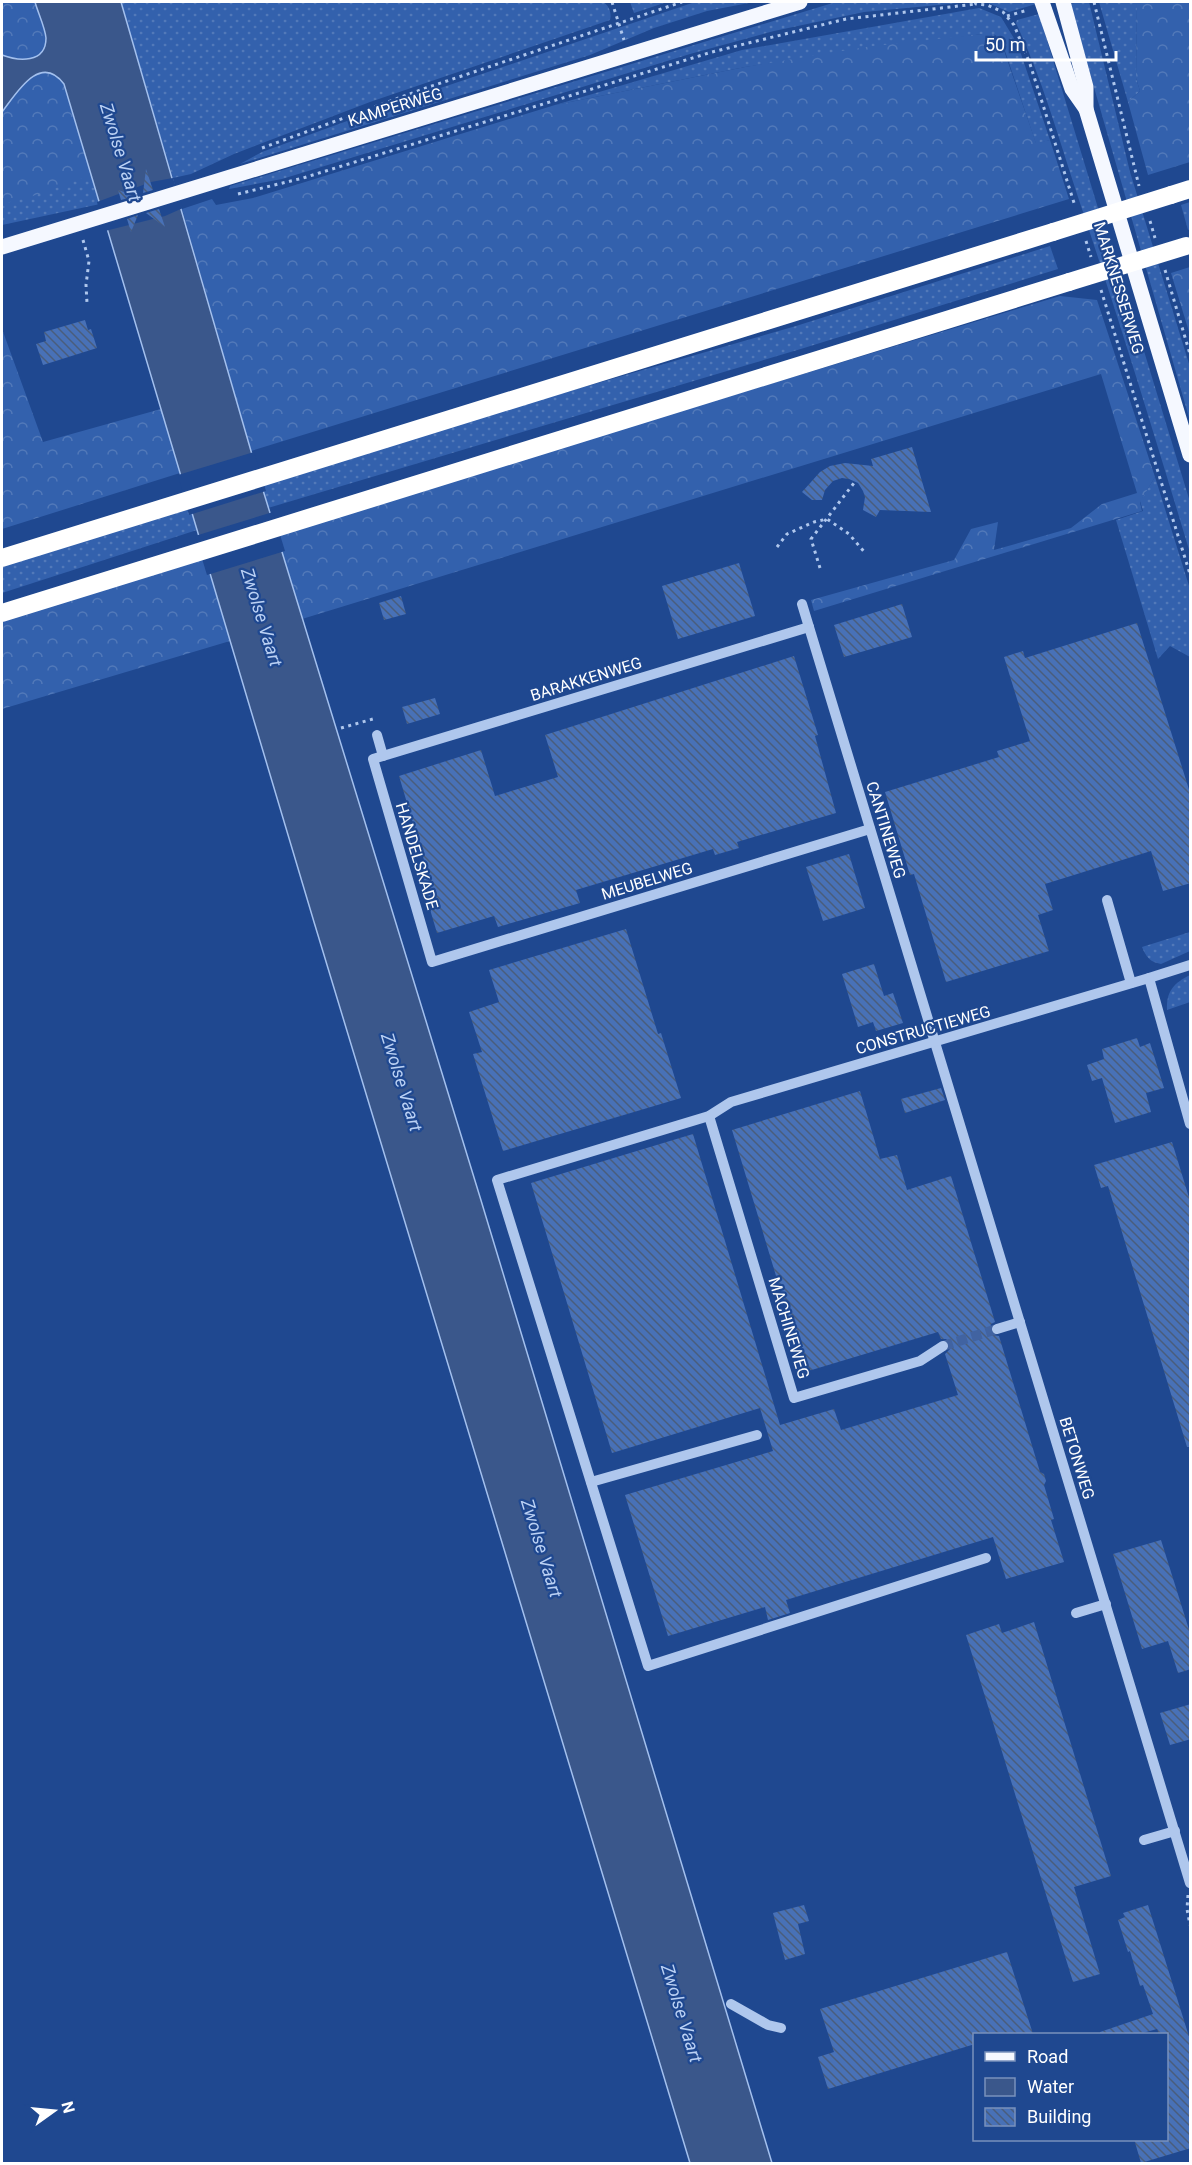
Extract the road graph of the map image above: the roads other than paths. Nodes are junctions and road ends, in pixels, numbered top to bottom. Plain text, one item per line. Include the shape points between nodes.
1 (800, 2) edge
2 (1064, 2) edge
3 (1039, 5) edge
4 (1086, 109) junction
5 (1191, 189) edge
6 (1188, 245) edge
7 (2, 247) edge
8 (1191, 455) edge
9 (2, 558) edge
10 (802, 604) dead end
11 (2, 613) edge
12 (809, 627) junction
13 (377, 735) dead end
14 (378, 758) junction
15 (870, 829) junction
16 (1107, 900) dead end
17 (432, 962) joint
18 (1191, 965) edge
19 (1149, 978) junction
20 (1131, 983) junction
21 (934, 1043) junction
22 (709, 1116) junction
23 (1191, 1124) edge
24 (1020, 1322) junction
25 (997, 1329) tunnel mouth
26 (943, 1346) tunnel mouth
27 (757, 1435) dead end
28 (591, 1482) junction
29 (986, 1558) dead end
30 (1106, 1604) junction
31 (1076, 1613) dead end
32 (1175, 1831) junction
33 (1144, 1840) dead end
34 (1190, 1879) edge
35 (731, 2004) dead end
36 (781, 2028) dead end

1 - 7 main road, KAMPERWEG
2 - 4 main road, MARKNESSERWEG via 1086,87
3 - 4 main road, MARKNESSERWEG via 1072,88
4 - 8 main road, MARKNESSERWEG
5 - 9 highway, bridge
6 - 11 highway, bridge
10 - 12 street, CANTINEWEG
12 - 14 street, BARAKKENWEG
12 - 15 street, CANTINEWEG
13 - 14 street, HANDELSKADE
14 - 17 street, HANDELSKADE
15 - 17 street, MEUBELWEG
15 - 21 street, CANTINEWEG
16 - 20 street
18 - 19 street, CONSTRUCTIEWEG
19 - 20 street, CONSTRUCTIEWEG
19 - 23 street
20 - 21 street, CONSTRUCTIEWEG
21 - 22 street, CONSTRUCTIEWEG via 731,1102
21 - 24 street, BETONWEG
22 - 26 street, MACHINEWEG via 794,1398 920,1361
22 - 28 street, CONSTRUCTIEWEG via 497,1180
24 - 25 street
24 - 30 street, BETONWEG
27 - 28 street
28 - 29 street via 648,1666
30 - 31 street
30 - 32 street, BETONWEG
32 - 33 street
32 - 34 street, BETONWEG
35 - 36 street

